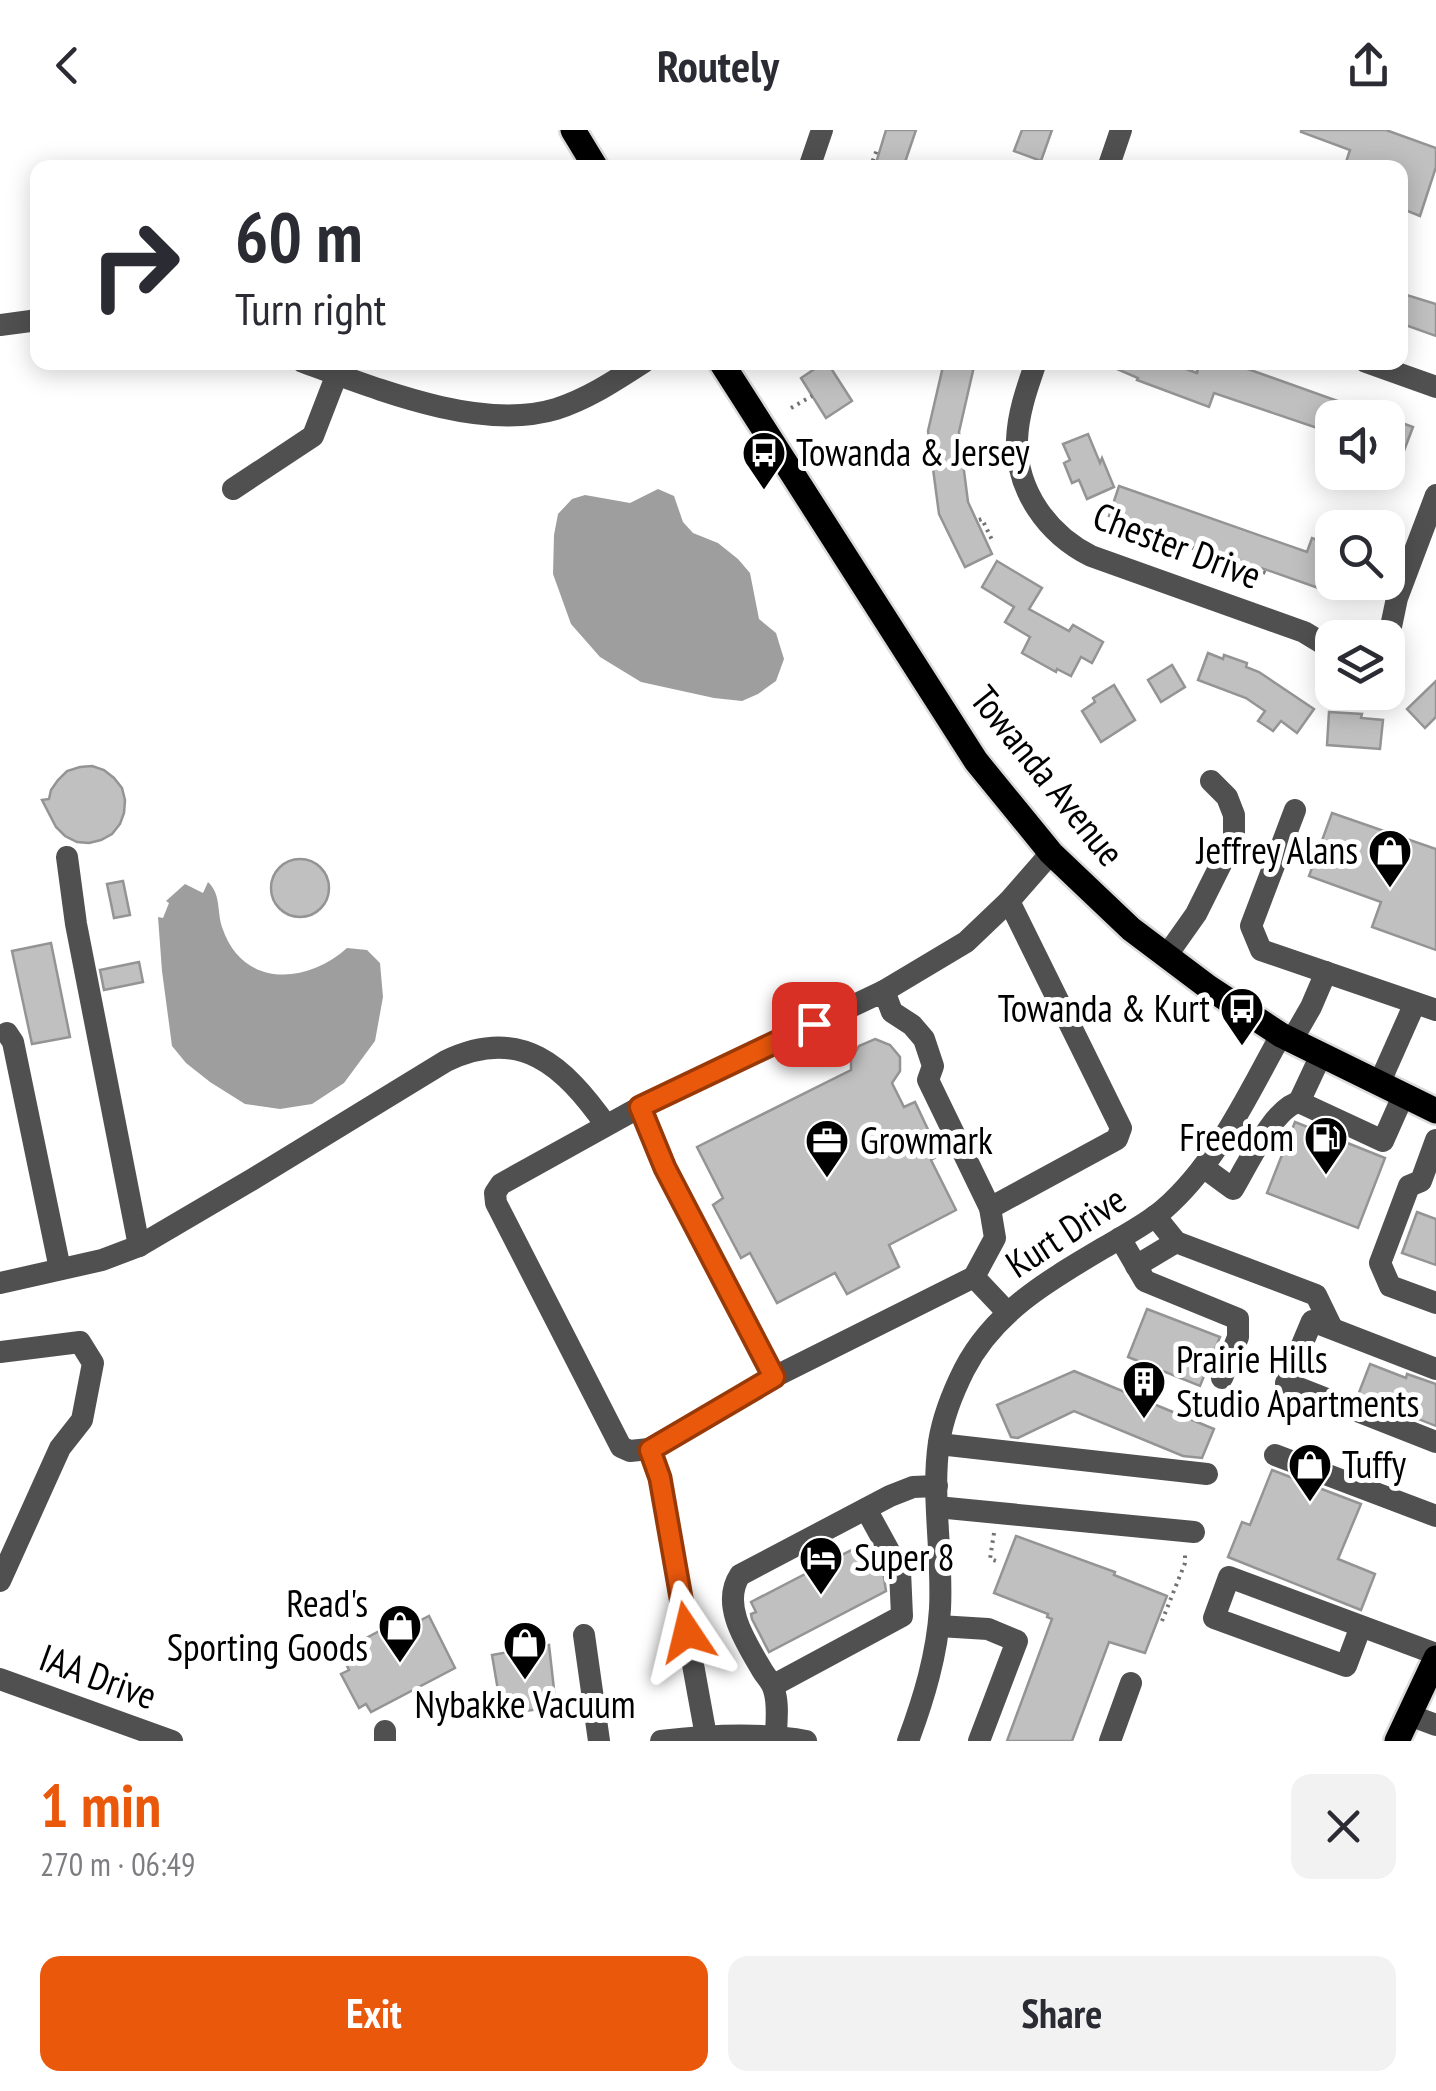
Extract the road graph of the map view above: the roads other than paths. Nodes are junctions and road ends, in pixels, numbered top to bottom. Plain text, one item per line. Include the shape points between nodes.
1 (573, 130) edge
2 (822, 130) edge
3 (1121, 130) edge
4 (591, 160) edge
5 (812, 160) edge
6 (1111, 160) edge
7 (30, 321) edge
8 (0, 324) edge
9 (325, 370) edge
10 (631, 370) edge
11 (725, 370) edge
12 (1033, 370) edge
13 (1388, 370) edge
14 (337, 374) junction
15 (1436, 388) edge
16 (234, 489) dead end
17 (1436, 495) edge
18 (1392, 620) edge
19 (1315, 639) edge
20 (1210, 781) dead end
21 (1295, 810) dead end
22 (1051, 853) junction
23 (67, 857) dead end
24 (1009, 902) junction
25 (1167, 955) junction
26 (1326, 972) junction
27 (884, 991) junction
28 (1426, 1006) edge
29 (7, 1032) dead end
30 (1287, 1038) junction
31 (1321, 1054) junction
32 (1379, 1084) junction
33 (1404, 1096) junction
34 (1299, 1102) junction
35 (640, 1107) junction
36 (1240, 1110) junction
37 (1436, 1111) edge
38 (606, 1126) junction
39 (1271, 1128) junction
40 (1436, 1140) edge
41 (1203, 1167) junction
42 (1429, 1184) edge
43 (990, 1208) junction
44 (1155, 1216) junction
45 (1120, 1238) junction
46 (1176, 1242) junction
47 (139, 1246) junction
48 (1136, 1266) junction
49 (60, 1269) junction
50 (974, 1277) junction
51 (0, 1283) edge
52 (1436, 1303) edge
53 (1008, 1313) junction
54 (1332, 1328) junction
55 (0, 1352) edge
56 (1436, 1370) edge
57 (774, 1377) junction
58 (1222, 1378) dead end
59 (1436, 1442) edge
60 (939, 1444) junction
61 (650, 1450) junction
62 (1275, 1455) dead end
63 (1208, 1474) dead end
64 (937, 1497) junction
65 (866, 1509) junction
66 (1436, 1516) edge
67 (1194, 1532) dead end
68 (0, 1581) edge
69 (939, 1626) junction
70 (1360, 1626) junction
71 (584, 1635) dead end
72 (1435, 1660) edge
73 (0, 1679) edge
74 (1131, 1683) dead end
75 (774, 1685) junction
76 (1409, 1716) junction
77 (1436, 1725) edge
78 (706, 1736) junction
79 (776, 1737) junction
80 (172, 1741) edge
81 (599, 1741) edge
82 (661, 1741) edge
83 (806, 1741) edge
84 (908, 1741) edge
85 (980, 1741) edge
86 (1110, 1741) edge
87 (1397, 1741) edge

1 - 4 main road
2 - 5 street
3 - 6 street
7 - 8 street
9 - 14 street
10 - 14 street via 576,402 515,416 451,410
11 - 22 main road, Towanda Avenue via 976,760
12 - 19 street, Chester Drive via 1018,427 1018,456 1032,501 1047,523 1082,551
13 - 15 street
14 - 16 street via 313,436
17 - 18 street
20 - 25 street via 1227,797 1234,838
21 - 26 street via 1251,926 1261,950
22 - 24 street
22 - 25 main road, Towanda Avenue
23 - 47 street
24 - 27 street via 966,942
24 - 43 street via 1121,1128 1117,1139
25 - 30 main road, Towanda Avenue
26 - 28 street
26 - 30 street, Kurt Drive via 1312,1007
27 - 35 street
27 - 43 street via 892,1012 924,1039 933,1066 928,1080
28 - 32 street
29 - 49 street
30 - 31 main road, Towanda Avenue
30 - 36 street, Kurt Drive
31 - 32 main road, Towanda Avenue
31 - 34 street
32 - 33 main road, Towanda Avenue
33 - 34 street via 1383,1140
33 - 37 main road, Towanda Avenue
34 - 39 street via 1289,1104
35 - 38 street
35 - 57 street
36 - 39 street
36 - 41 street, Kurt Drive
38 - 47 street via 569,1078 550,1065 512,1048 475,1050 446,1061
38 - 61 street via 501,1184 496,1204 621,1447
39 - 41 street via 1233,1189
40 - 42 street
41 - 44 street, Kurt Drive
42 - 52 street via 1410,1186 1380,1263 1390,1286
43 - 50 street via 995,1238
44 - 45 street, Kurt Drive
44 - 46 street
45 - 48 street
45 - 53 street, Kurt Drive via 1048,1280
46 - 48 street
46 - 54 street via 1316,1295
47 - 49 street
48 - 58 street via 1144,1281 1238,1319
49 - 51 street
50 - 53 street
50 - 57 street
53 - 60 street, Kurt Drive via 966,1367
54 - 56 street
54 - 59 street via 1312,1320 1286,1383
55 - 68 street via 80,1342 93,1363 82,1420 60,1448
57 - 61 street
60 - 63 street
60 - 64 street, Kurt Drive
61 - 78 street
62 - 66 street
64 - 65 street via 913,1487
64 - 67 street via 996,1513
64 - 69 street, Kurt Drive
65 - 75 street via 900,1571 902,1616
65 - 75 street via 734,1583 737,1624
69 - 84 street, Kurt Drive
69 - 85 street via 988,1630 1016,1642
70 - 70 street via 1230,1577 1214,1618 1346,1666
70 - 72 street
71 - 81 street
72 - 76 main road
73 - 80 street, IAA Drive
74 - 86 street
75 - 79 street
76 - 77 street
76 - 87 main road
78 - 79 street
78 - 82 street
79 - 83 street

